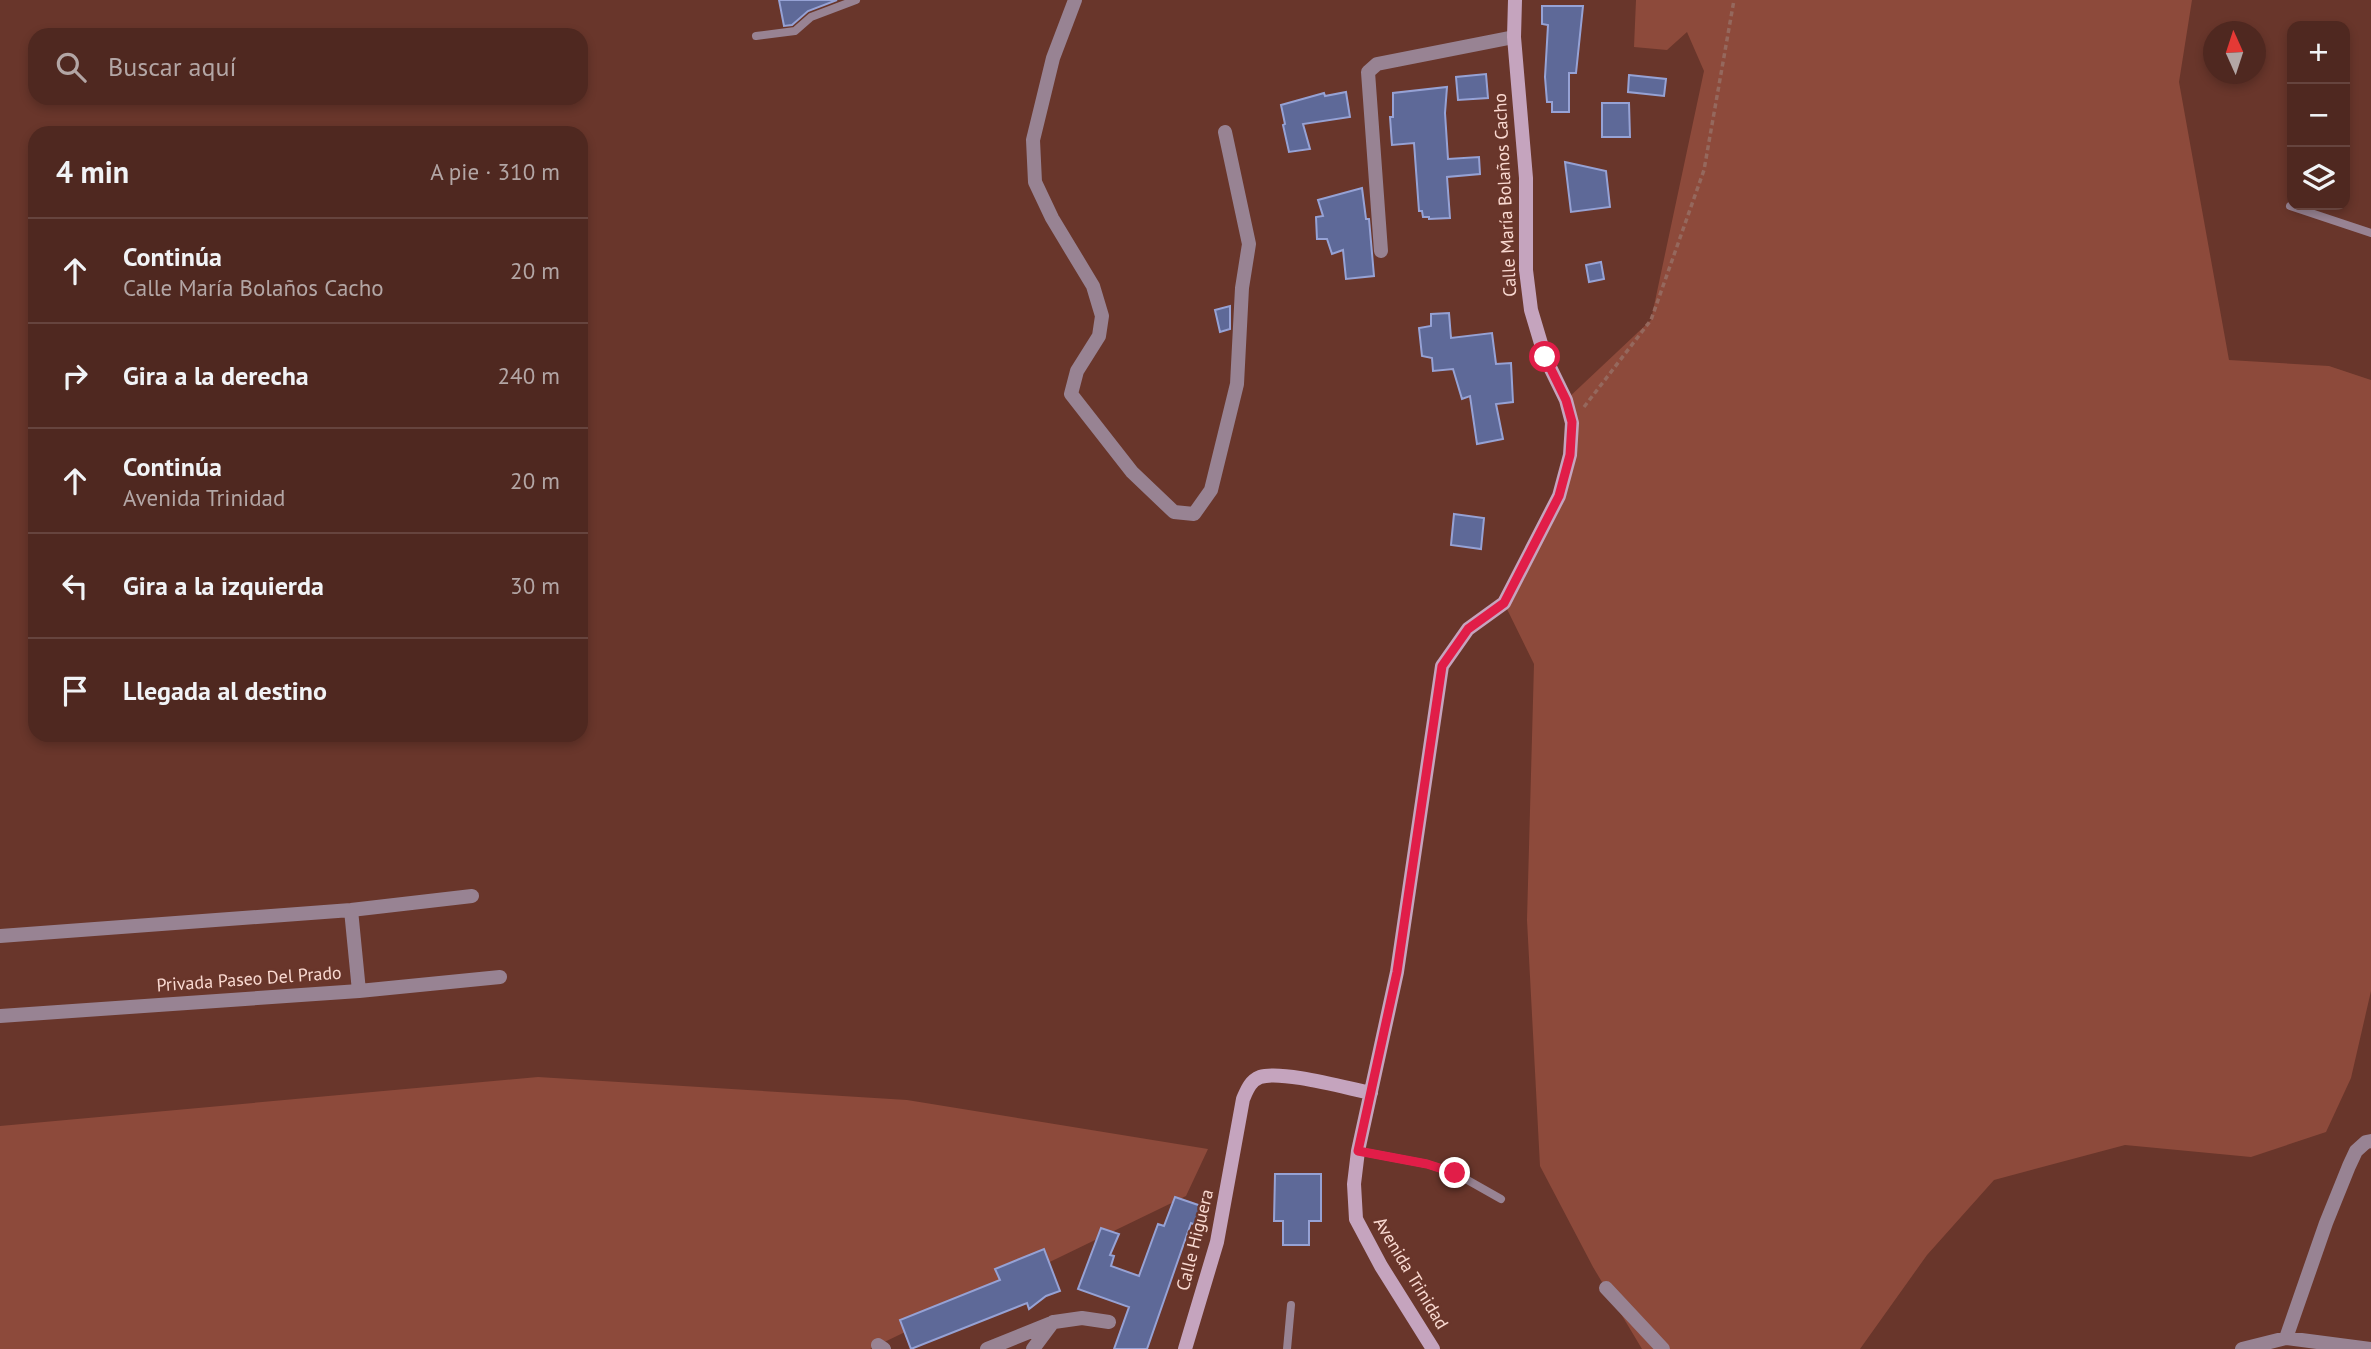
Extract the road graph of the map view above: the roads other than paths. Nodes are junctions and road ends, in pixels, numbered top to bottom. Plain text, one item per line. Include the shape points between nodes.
1 (856, 0) edge
2 (1075, 0) edge
3 (1515, 0) edge
4 (756, 36) dead end
5 (1514, 37) junction
6 (1225, 132) dead end
7 (2302, 210) edge
8 (2371, 220) edge
9 (2368, 232) edge
10 (1381, 251) dead end
11 (1572, 422) joint
12 (471, 896) dead end
13 (351, 910) junction
14 (0, 936) edge
15 (499, 977) dead end
16 (359, 991) junction
17 (0, 1016) edge
18 (1371, 1093) junction
19 (2371, 1141) edge
20 (1358, 1151) junction
21 (1501, 1199) dead end
22 (1606, 1288) dead end
23 (1292, 1305) dead end
24 (1054, 1322) junction
25 (1109, 1322) dead end
26 (2286, 1338) junction
27 (2258, 1347) edge
28 (987, 1349) edge
29 (1033, 1349) edge
30 (1185, 1349) edge
31 (1287, 1349) edge
32 (1433, 1349) edge
33 (1663, 1349) edge
34 (2242, 1349) edge
35 (2371, 1349) edge

1 - 4 lane via 811,17 795,31
2 - 6 street via 1053,58 1033,139 1035,182 1093,286 1102,316 1099,336 1077,371 1070,394 1132,472 1174,512 1194,513 1211,490 1237,384 1249,244
3 - 5 street, Calle María Bolaños Cacho
5 - 10 street via 1377,64 1368,72
5 - 11 street, Calle María Bolaños Cacho via 1526,178 1525,270 1531,310
7 - 9 lane
8 - 9 lane
11 - 18 street, Avenida Trinidad via 1570,455 1559,496 1504,603 1468,629 1442,666 1397,972
12 - 13 street
13 - 14 street
13 - 16 street
15 - 16 street, Privada Paseo Del Prado
16 - 17 street, Privada Paseo Del Prado
18 - 20 street, Avenida Trinidad
18 - 30 street, Calle Higuera via 1282,1076 1259,1077 1248,1086 1217,1242
19 - 26 street via 2356,1151 2349,1166
20 - 21 lane via 1455,1173
20 - 32 street, Avenida Trinidad via 1353,1184 1356,1219
22 - 33 street
23 - 31 lane
24 - 25 street via 1082,1318
24 - 28 street
24 - 29 street
26 - 27 street
26 - 35 street
27 - 34 street

